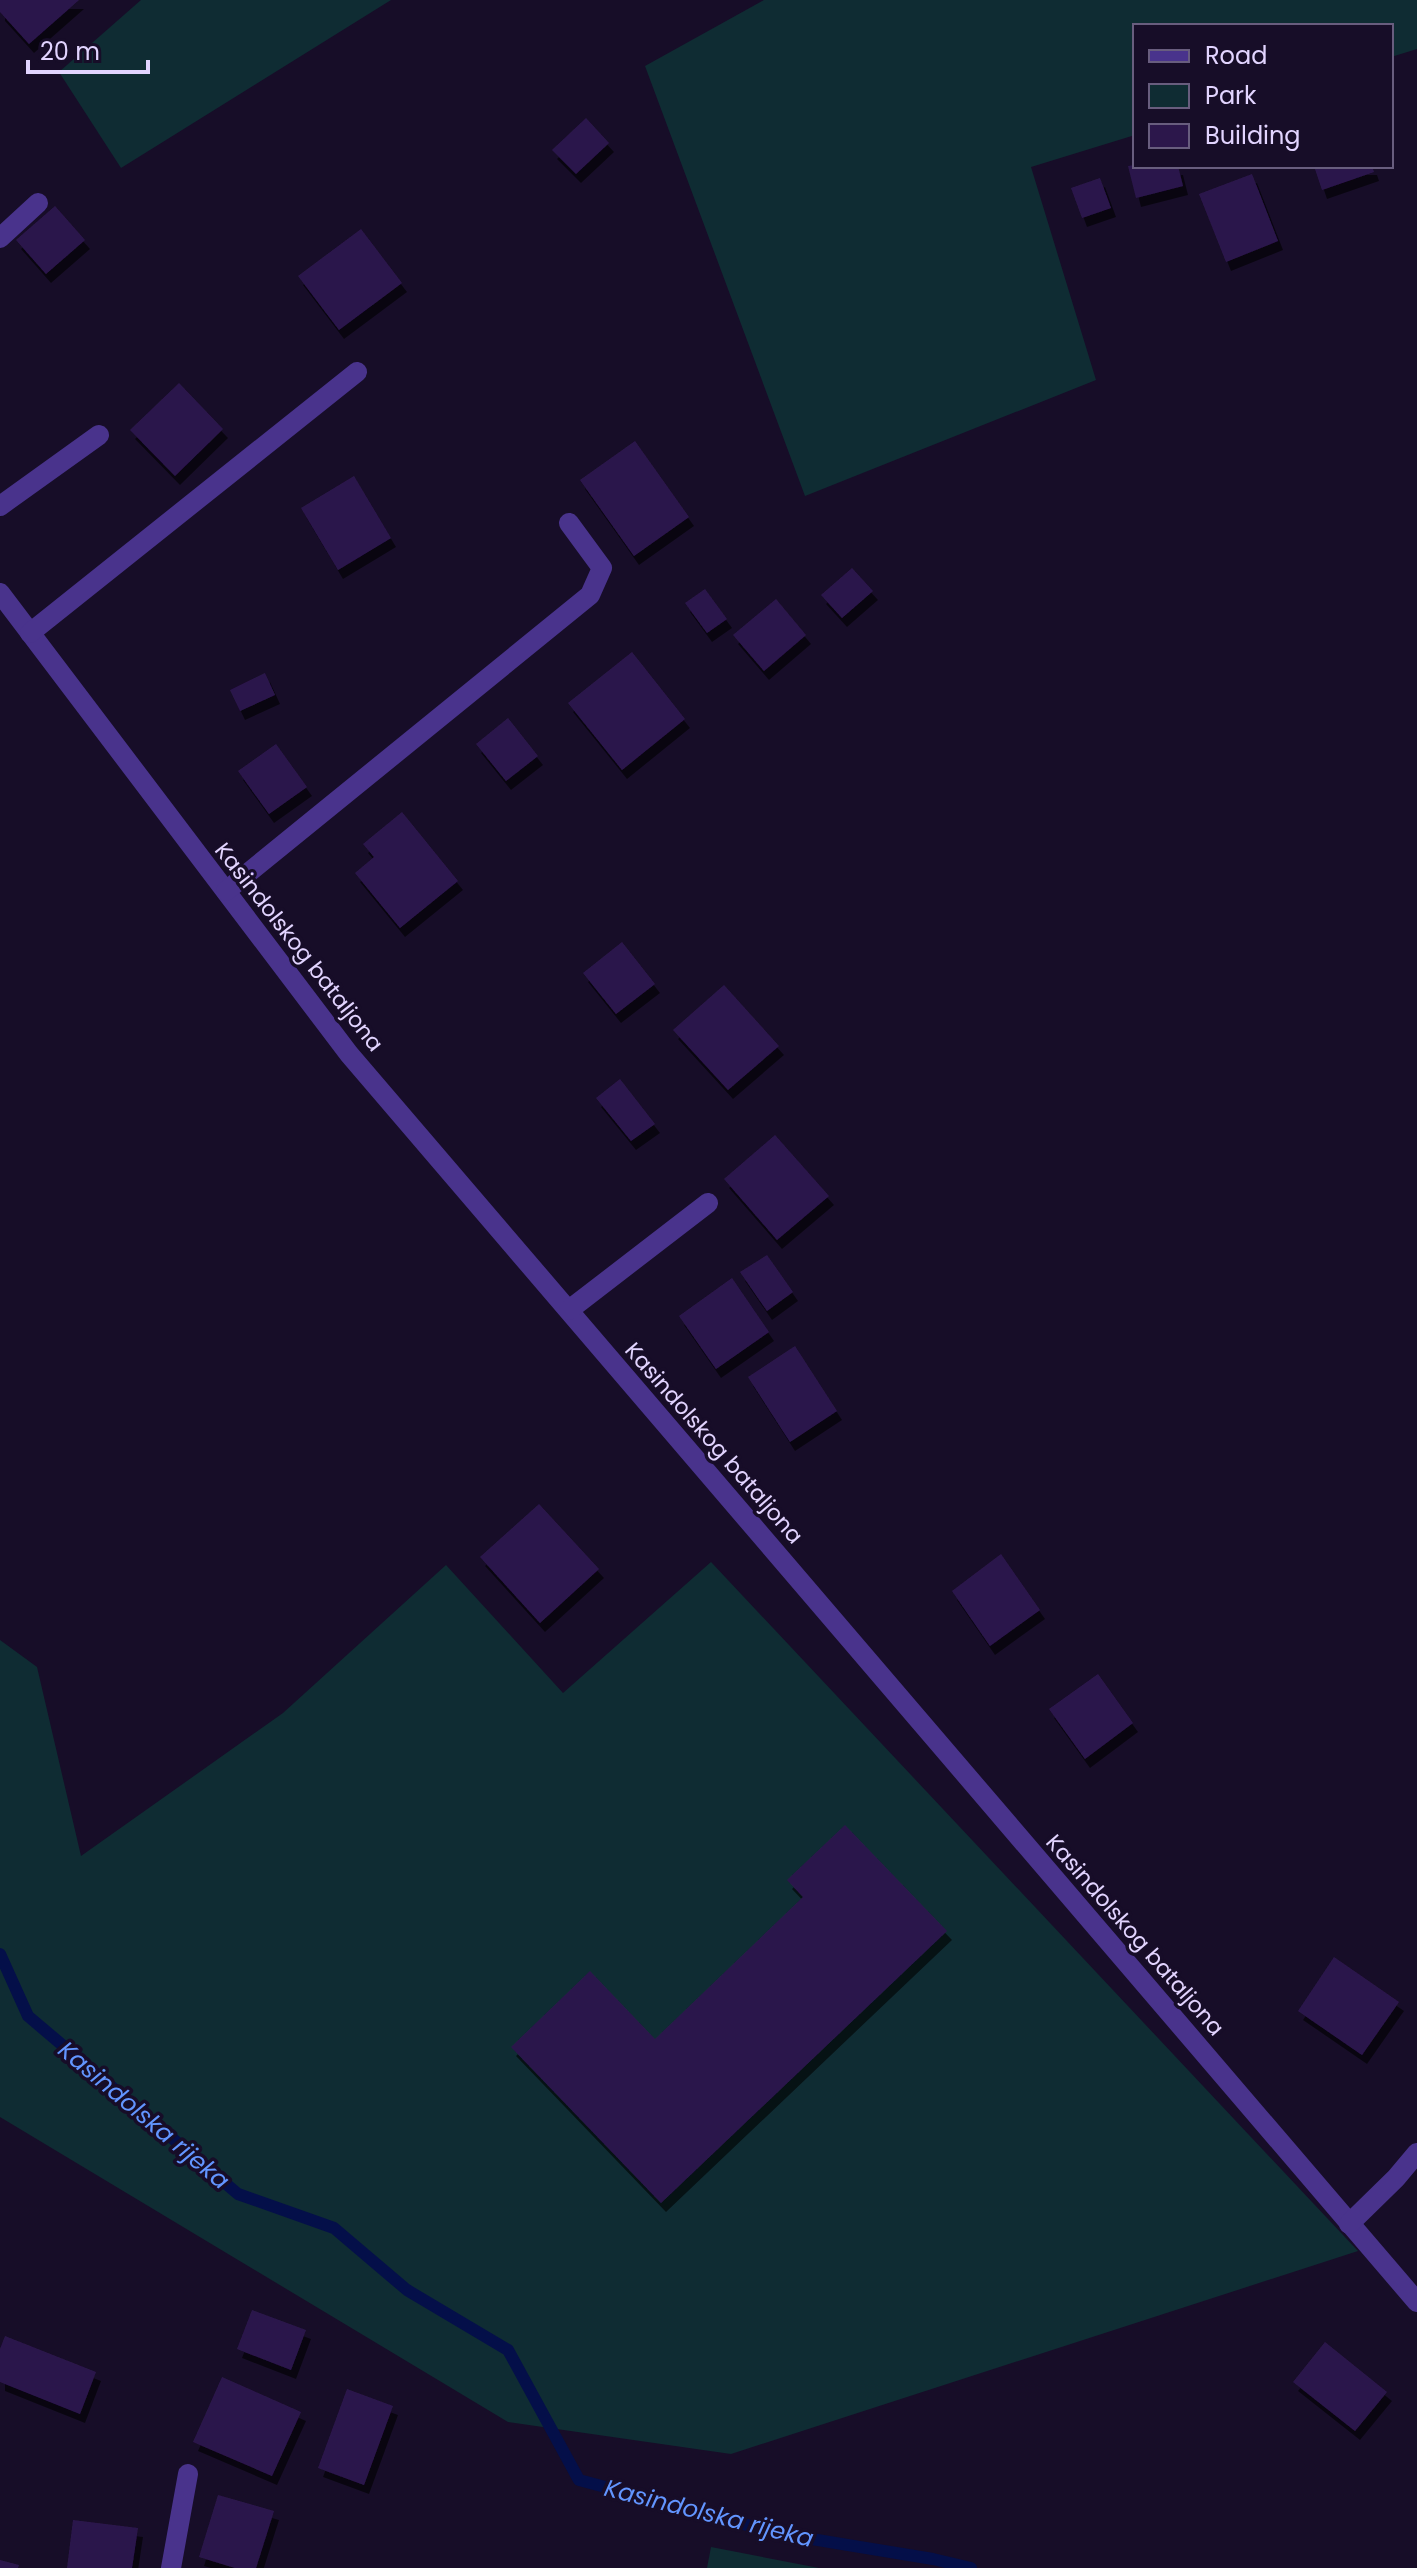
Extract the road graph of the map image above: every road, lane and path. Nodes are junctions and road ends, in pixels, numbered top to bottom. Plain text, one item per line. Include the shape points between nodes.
1 (38, 203) dead end
2 (0, 238) edge
3 (357, 372) dead end
4 (99, 435) dead end
5 (0, 506) edge
6 (569, 523) dead end
7 (0, 593) edge
8 (30, 633) junction
9 (226, 891) junction
10 (708, 1203) dead end
11 (569, 1310) junction
12 (1417, 2153) edge
13 (1349, 2224) junction
14 (1417, 2302) edge
15 (188, 2474) dead end
16 (171, 2568) edge

1 - 2 street
3 - 8 street
4 - 5 street
6 - 9 street via 602,568 590,595
7 - 8 street, Kasindolskog bataljona
8 - 9 street, Kasindolskog bataljona
9 - 11 street, Kasindolskog bataljona via 349,1054
10 - 11 street
11 - 13 street, Kasindolskog bataljona
12 - 13 street
13 - 14 street, Kasindolskog bataljona
15 - 16 street

